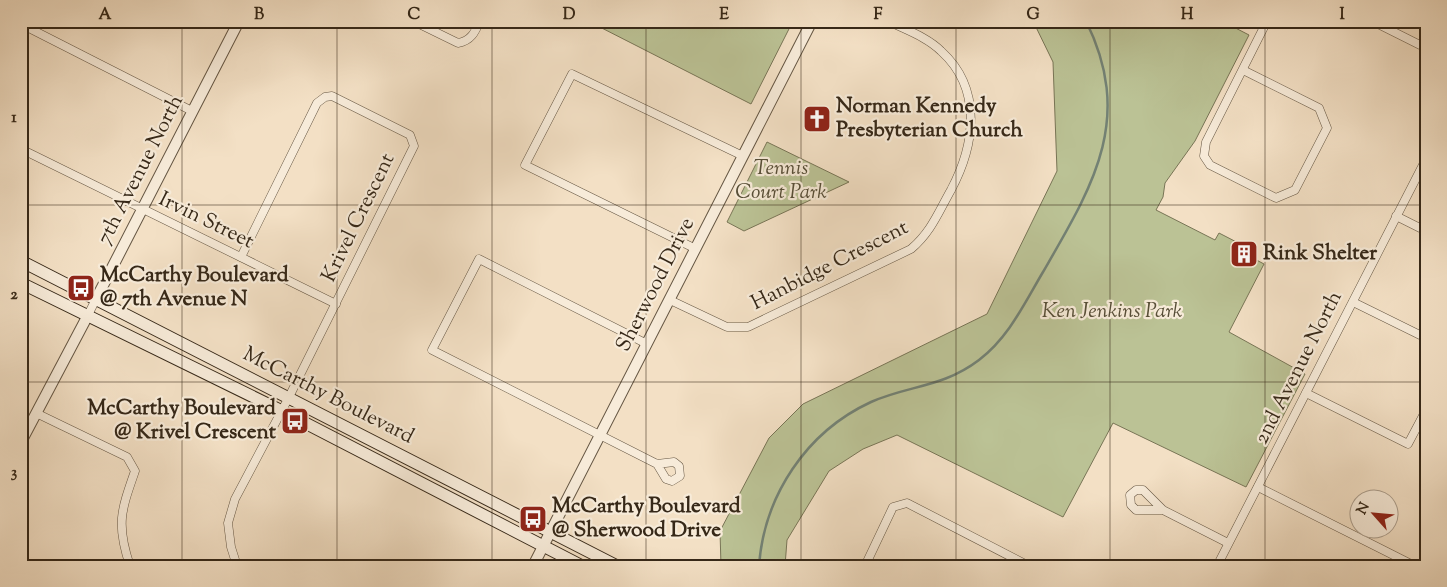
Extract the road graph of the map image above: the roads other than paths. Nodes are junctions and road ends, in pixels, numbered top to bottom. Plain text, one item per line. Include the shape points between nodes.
1 (239, 21) edge
2 (413, 21) edge
3 (480, 21) edge
4 (812, 21) edge
5 (888, 21) edge
6 (1266, 21) edge
7 (1372, 21) edge
8 (21, 24) edge
9 (1426, 48) edge
10 (1243, 70) junction
11 (192, 111) junction
12 (21, 149) edge
13 (743, 156) junction
14 (1426, 159) edge
15 (142, 210) junction
16 (1396, 216) junction
17 (1426, 231) edge
18 (696, 249) junction
19 (241, 257) junction
20 (21, 261) edge
21 (21, 283) edge
22 (96, 299) junction
23 (670, 300) junction
24 (1353, 302) junction
25 (336, 304) junction
26 (87, 316) junction
27 (1426, 338) edge
28 (647, 344) junction
29 (1306, 393) junction
30 (289, 397) junction
31 (1426, 410) edge
32 (282, 411) junction
33 (36, 413) junction
34 (600, 435) junction
35 (21, 442) edge
36 (658, 464) dead end
37 (1258, 487) junction
38 (1163, 510) dead end
39 (551, 531) junction
40 (1228, 543) junction
41 (543, 545) junction
42 (130, 566) edge
43 (237, 566) edge
44 (533, 566) edge
45 (582, 566) edge
46 (617, 566) edge
47 (865, 566) edge
48 (1029, 566) edge
49 (1217, 566) edge
50 (1415, 566) edge

1 - 11 street, 7th Avenue North
2 - 3 street via 458,43 472,37
4 - 13 street, Sherwood Drive
5 - 23 street, Hanbidge Crescent via 941,50 954,64 969,95 971,136 966,153 957,178 926,236 911,249 748,327 727,327
6 - 10 street
7 - 9 street
8 - 11 street
10 - 10 street via 1319,108 1326,128 1295,190 1276,198 1210,166 1204,156 1206,142
11 - 15 street, 7th Avenue North
12 - 15 street, Irvin Street
13 - 18 street, Sherwood Drive
13 - 18 street via 572,74 530,157 526,165
14 - 16 street, 2nd Avenue North
15 - 19 street, Irvin Street
15 - 22 street, 7th Avenue North
16 - 17 street
16 - 24 street, 2nd Avenue North
18 - 23 street, Sherwood Drive
19 - 25 street, Irvin Street
19 - 25 street, Krivel Crescent via 317,104 332,96 410,135 414,146
20 - 22 main road, McCarthy Boulevard
21 - 26 main road, McCarthy Boulevard
22 - 26 street, 7th Avenue North
22 - 30 main road, McCarthy Boulevard
23 - 28 street, Sherwood Drive
24 - 27 street
24 - 29 street, 2nd Avenue North
25 - 30 street, Krivel Crescent
26 - 32 main road, McCarthy Boulevard
26 - 33 street, 7th Avenue North
28 - 34 street, Sherwood Drive
28 - 34 street via 478,259 432,350
29 - 31 street via 1408,444
29 - 37 street, 2nd Avenue North
30 - 32 street, Krivel Crescent
30 - 39 main road, McCarthy Boulevard
32 - 41 main road, McCarthy Boulevard
32 - 43 street, Krivel Crescent via 235,499 228,522
33 - 35 street, 7th Avenue North
33 - 42 street via 127,458 135,471 121,515 122,540
34 - 36 street
34 - 39 street, Sherwood Drive
37 - 40 street, 2nd Avenue North
37 - 50 street
38 - 40 street
39 - 41 street, Sherwood Drive
39 - 46 main road, McCarthy Boulevard
40 - 49 street, 2nd Avenue North
41 - 44 street, Sherwood Drive
41 - 45 main road, McCarthy Boulevard
47 - 48 street via 893,507 907,503

